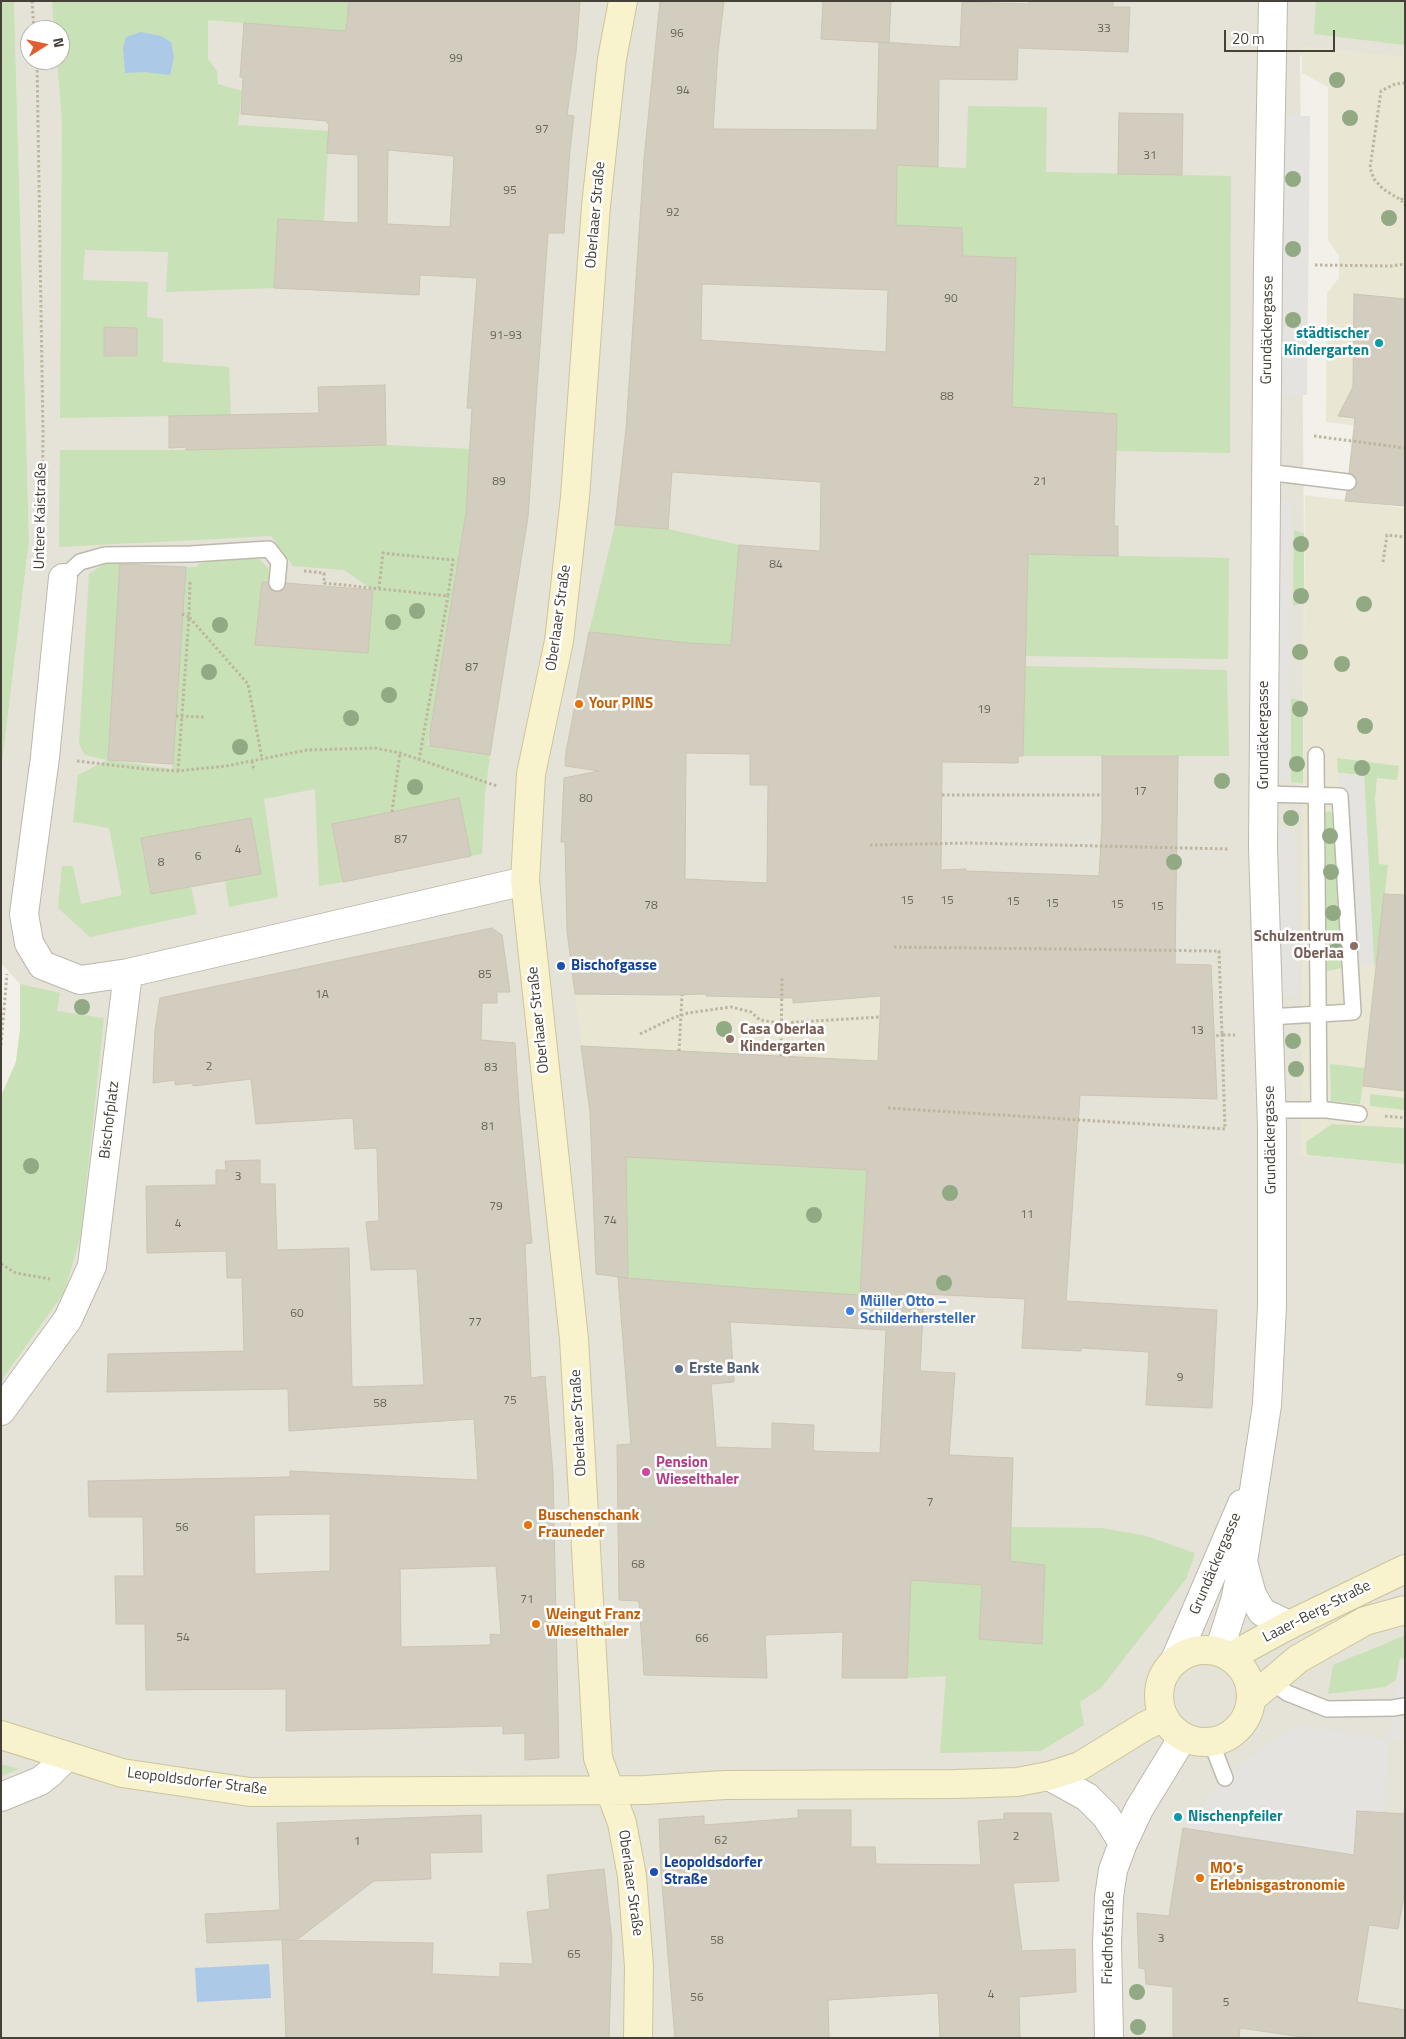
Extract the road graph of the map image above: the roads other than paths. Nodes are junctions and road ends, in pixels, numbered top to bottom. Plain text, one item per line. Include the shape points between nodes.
1 (623, 1) edge
2 (1273, 1) edge
3 (1266, 472) junction
4 (1348, 482) dead end
5 (64, 578) joint
6 (277, 583) dead end
7 (1316, 755) dead end
8 (1264, 794) junction
9 (1316, 796) junction
10 (525, 880) junction
11 (128, 973) junction
12 (1317, 1014) junction
13 (1270, 1016) junction
14 (1272, 1110) junction
15 (1319, 1110) junction
16 (1359, 1114) dead end
17 (1, 1411) edge
18 (1257, 1468) junction
19 (1244, 1562) junction
20 (1405, 1569) edge
21 (1405, 1610) edge
22 (1289, 1625) junction
23 (1224, 1654) junction
24 (1175, 1660) junction
25 (1271, 1681) junction
26 (1251, 1699) junction
27 (1405, 1706) edge
28 (1164, 1717) junction
29 (1, 1734) edge
30 (1183, 1737) junction
31 (1211, 1742) junction
32 (67, 1756) junction
33 (1049, 1776) junction
34 (1225, 1778) dead end
35 (610, 1790) junction
36 (1, 1797) edge
37 (1123, 1843) junction
38 (638, 2038) edge
39 (1109, 2038) edge

1 - 10 main road, Oberlaaer Straße via 612,59 596,206 575,497 559,640 531,774
2 - 3 street, Grundäckergasse
3 - 4 lane
3 - 8 street, Grundäckergasse
5 - 6 lane via 80,562 105,555 269,549 279,562
5 - 11 street, Untere Kaistraße via 24,914 29,943 42,965 80,980
7 - 9 lane
8 - 9 lane
8 - 13 street, Grundäckergasse
9 - 12 lane
9 - 12 lane via 1340,796 1353,1012
10 - 11 street
10 - 35 main road, Oberlaaer Straße via 574,1339 598,1758
11 - 17 street, Bischofplatz via 88,1275 68,1319
12 - 13 lane
12 - 15 lane
13 - 14 street, Grundäckergasse
14 - 15 lane
14 - 18 street, Grundäckergasse via 1272,1306 1268,1405
15 - 16 lane
18 - 19 street, Grundäckergasse
18 - 24 street, Grundäckergasse
19 - 22 street, Grundäckergasse via 1252,1595 1262,1612
19 - 23 street, Grundäckergasse
20 - 22 main road, Laaer-Berg-Straße
21 - 25 main road, Laaer-Berg-Straße via 1365,1621 1298,1659
22 - 23 main road, Laaer-Berg-Straße
23 - 24 main road via 1204,1649 1189,1652
23 - 26 main road via 1242,1668 1250,1683
24 - 28 main road via 1163,1676 1158,1697
25 - 26 main road, Laaer-Berg-Straße
25 - 27 lane via 1287,1693 1327,1709
26 - 31 main road via 1245,1719 1236,1730
28 - 30 main road
28 - 33 main road, Leopoldsdorfer Straße via 1080,1766
29 - 32 main road, Leopoldsdorfer Straße
30 - 31 main road via 1196,1742
30 - 37 street, Friedhofstraße via 1139,1809
31 - 34 lane
32 - 35 main road, Leopoldsdorfer Straße via 122,1773 250,1792
32 - 36 street via 40,1781
33 - 35 main road, Leopoldsdorfer Straße via 1017,1782 956,1784 725,1785
33 - 37 street via 1087,1797 1106,1816
35 - 38 main road, Oberlaaer Straße via 622,1823 637,1919 640,1966
37 - 39 street, Friedhofstraße via 1108,1897

